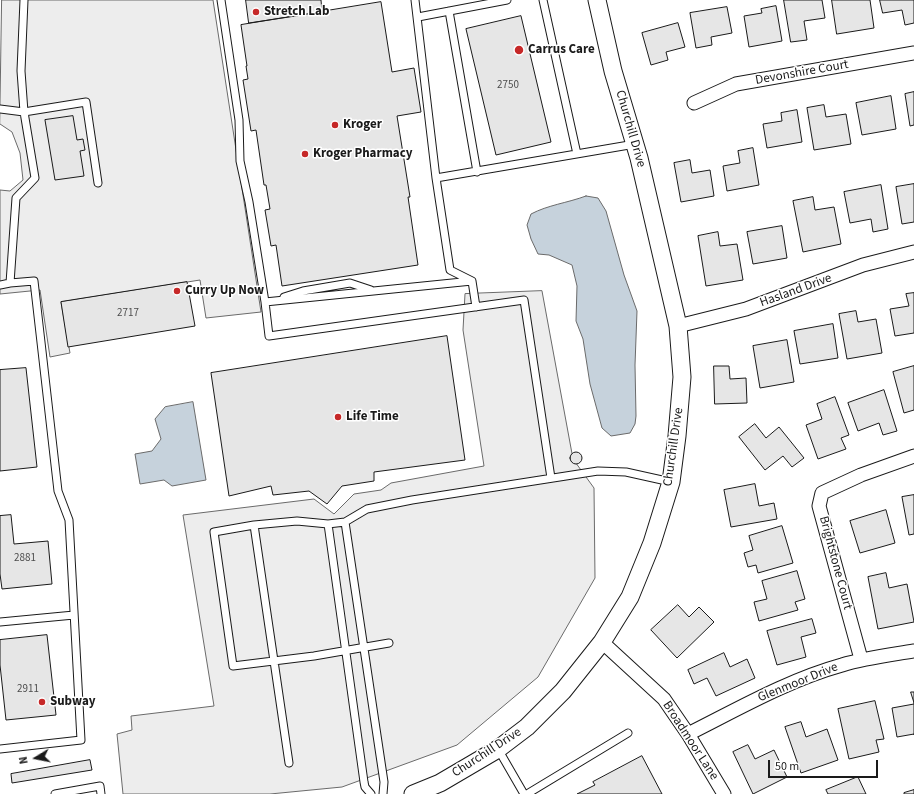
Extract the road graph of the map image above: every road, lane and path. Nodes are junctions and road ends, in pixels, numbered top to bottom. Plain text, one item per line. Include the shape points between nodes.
1 (24, 0) edge
2 (221, 0) edge
3 (415, 0) edge
4 (507, 0) edge
5 (543, 0) edge
6 (597, 0) edge
7 (449, 11) junction
8 (418, 18) junction
9 (914, 53) edge
10 (694, 102) dead end
11 (0, 109) edge
12 (24, 112) junction
13 (635, 144) junction
14 (577, 154) junction
15 (477, 172) junction
16 (436, 178) junction
17 (98, 183) dead end
18 (914, 252) edge
19 (472, 281) junction
20 (10, 283) junction
21 (0, 285) edge
22 (264, 302) junction
23 (476, 307) junction
24 (678, 326) junction
25 (914, 456) edge
26 (551, 478) junction
27 (671, 482) junction
28 (345, 522) junction
29 (328, 524) junction
30 (254, 525) junction
31 (74, 615) junction
32 (0, 622) edge
33 (602, 642) junction
34 (389, 643) dead end
35 (364, 648) junction
36 (914, 651) edge
37 (346, 652) junction
38 (861, 659) junction
39 (274, 661) junction
40 (628, 733) dead end
41 (688, 734) junction
42 (0, 749) edge
43 (498, 749) junction
44 (289, 763) dead end
45 (101, 790) edge
46 (55, 794) edge
47 (371, 794) edge
48 (383, 794) edge
49 (413, 794) edge
50 (524, 794) edge
51 (527, 794) edge
52 (724, 794) edge

1 - 12 lane via 21,71
2 - 22 lane via 239,120 240,161
3 - 8 lane
4 - 7 lane
5 - 14 lane
6 - 13 street, Churchill Drive via 613,70
7 - 8 lane
7 - 15 lane
8 - 16 lane
9 - 10 street, Devonshire Court via 736,84
11 - 12 lane
12 - 17 lane via 86,102
12 - 20 lane via 34,178 16,198
13 - 14 lane
13 - 24 street, Churchill Drive
14 - 15 lane
15 - 16 lane
16 - 19 lane via 450,270
18 - 24 street, Hasland Drive via 864,266 746,309
19 - 22 lane
19 - 23 lane
20 - 21 lane
20 - 31 lane via 34,281 58,491 69,520
22 - 23 lane via 268,336
23 - 26 lane via 524,300
24 - 27 street, Churchill Drive via 682,377 678,436
25 - 38 street, Brightstone Court via 822,492 819,506
26 - 27 lane via 598,471 626,472
26 - 28 lane via 367,509
27 - 33 street, Churchill Drive via 652,544 630,597
28 - 29 lane
28 - 35 lane
29 - 30 lane via 297,521
29 - 37 lane
30 - 39 lane
30 - 39 lane via 214,532 233,666
31 - 32 lane
31 - 42 lane via 81,740
33 - 41 street, Broadmoor Lane via 664,699
33 - 43 street, Churchill Drive via 563,691 527,727
34 - 35 lane
35 - 37 lane
35 - 48 lane via 384,782
36 - 38 street, Glenmoor Drive
37 - 39 lane
37 - 47 lane via 364,782
38 - 41 street, Glenmoor Drive via 777,689
39 - 44 lane
40 - 51 lane
41 - 52 street, Broadmoor Lane
43 - 49 street, Churchill Drive via 440,783
43 - 50 lane
45 - 46 lane

